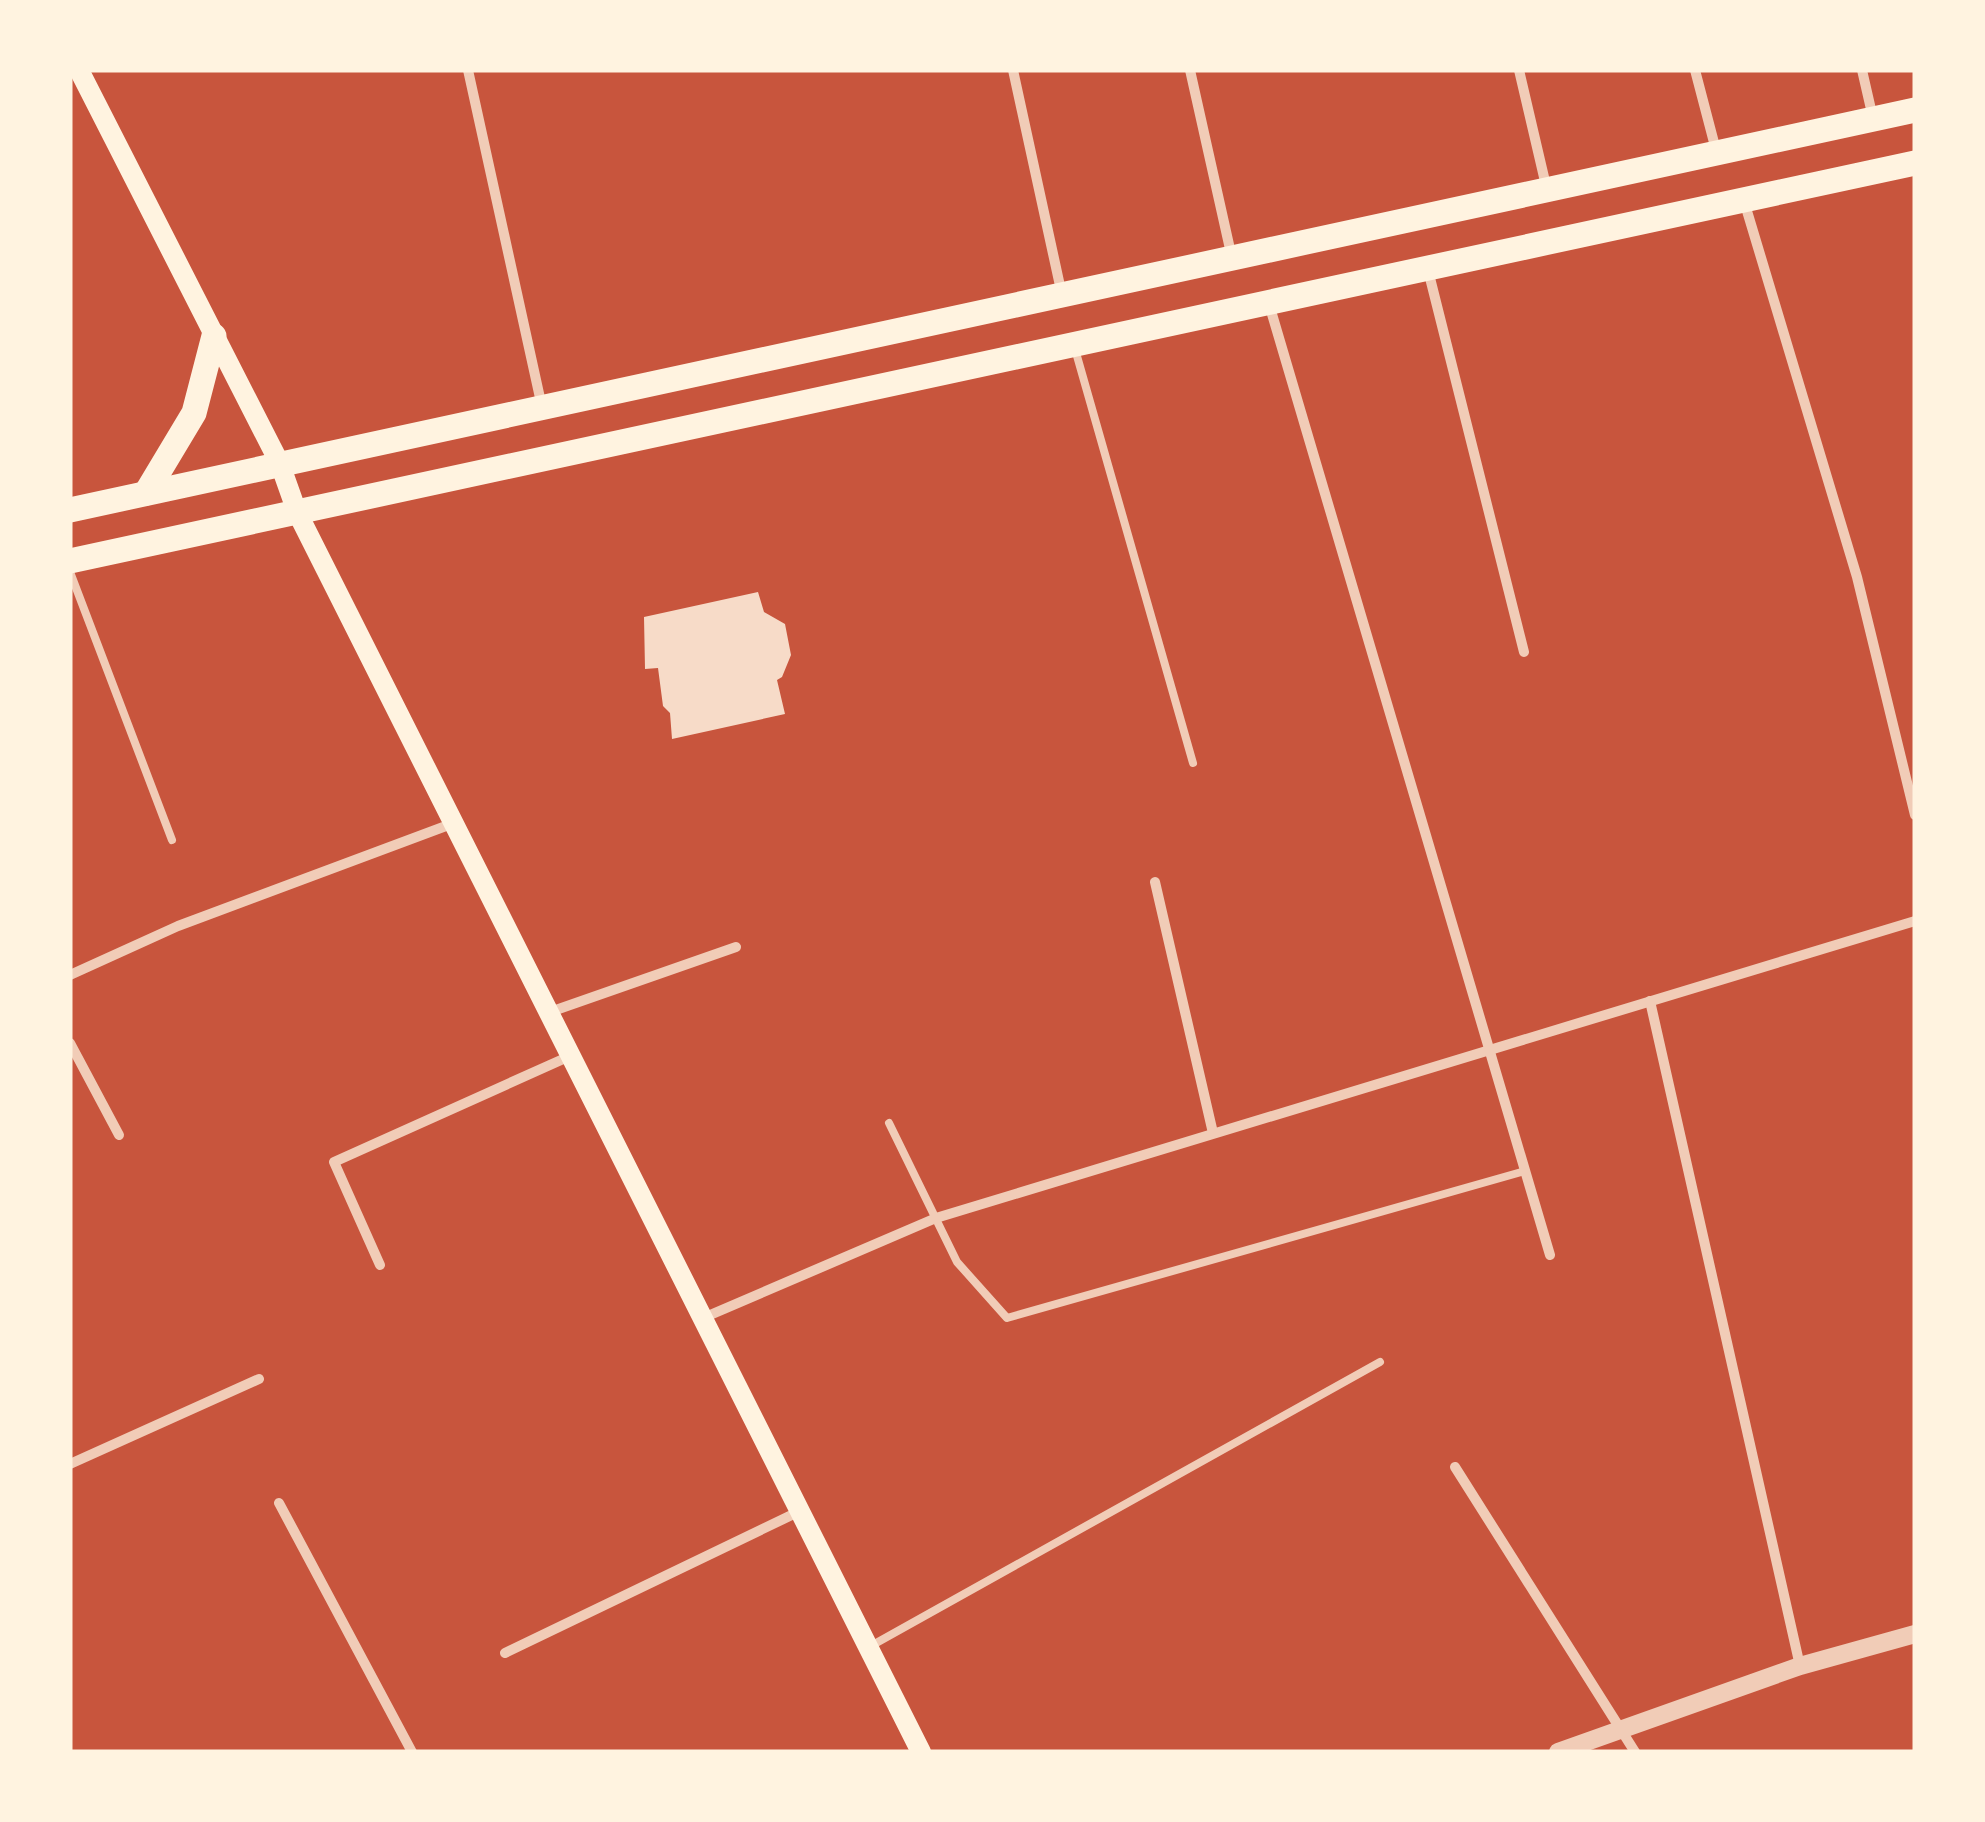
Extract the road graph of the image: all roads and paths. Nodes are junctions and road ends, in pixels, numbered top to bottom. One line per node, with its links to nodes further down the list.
1 (79, 70): 18 (main road)
2 (468, 70): 20 (street)
3 (1012, 70): 16 (street)
4 (1190, 70): 14 (street)
5 (1519, 70): 12 (street)
6 (1696, 70): 10 (street)
7 (1862, 70): 9 (street)
8 (1915, 110): 9 (main road)
9 (1874, 119): 10 (main road)
10 (1717, 155): 12 (main road)
11 (1915, 163): 13 (main road)
12 (1547, 191): 14 (main road)
13 (1743, 200): 15 (main road); 29 (street)
14 (1232, 259): 16 (main road)
15 (1427, 268): 17 (main road); 27 (street)
16 (1062, 296): 20 (main road)
17 (1268, 303): 19 (main road); 39 (street)
18 (214, 336): 21 (main road); 22 (main road)
19 (1074, 345): 24 (main road); 28 (lane)
20 (542, 408): 21 (main road)
21 (280, 464): 22 (main road); 24 (main road)
22 (146, 493): 23 (main road)
23 (70, 510)
24 (297, 512): 25 (main road); 30 (main road)
25 (70, 562)
26 (70, 572): 31 (lane)
27 (1524, 652)
28 (1193, 763)
29 (1915, 815)
30 (454, 823): 35 (street); 37 (main road)
31 (172, 840)
32 (1155, 882): 42 (street)
33 (1915, 921): 36 (street)
34 (736, 947): 37 (street)
35 (70, 974)
36 (1650, 1001): 39 (street); 58 (street)
37 (550, 1012): 40 (main road)
38 (70, 1044): 43 (street)
39 (1489, 1050): 42 (street); 44 (street)
40 (571, 1055): 47 (street); 48 (main road)
41 (889, 1123): 45 (lane)
42 (1213, 1134): 45 (street)
43 (119, 1136)
44 (1525, 1171): 45 (lane); 46 (street)
45 (936, 1218): 48 (street)
46 (1550, 1255)
47 (380, 1265)
48 (703, 1318): 54 (main road)
49 (1380, 1362): 56 (lane)
50 (259, 1379): 51 (street)
51 (70, 1464)
52 (1455, 1467): 59 (street)
53 (280, 1503): 60 (street)
54 (800, 1511): 56 (main road); 57 (street)
55 (1915, 1634): 58 (street)
56 (868, 1647): 61 (main road)
57 (505, 1652)
58 (1800, 1666): 59 (street)
59 (1622, 1728): 62 (street); 63 (street)
60 (412, 1752)
61 (921, 1752)
62 (1558, 1752)
63 (1635, 1752)

